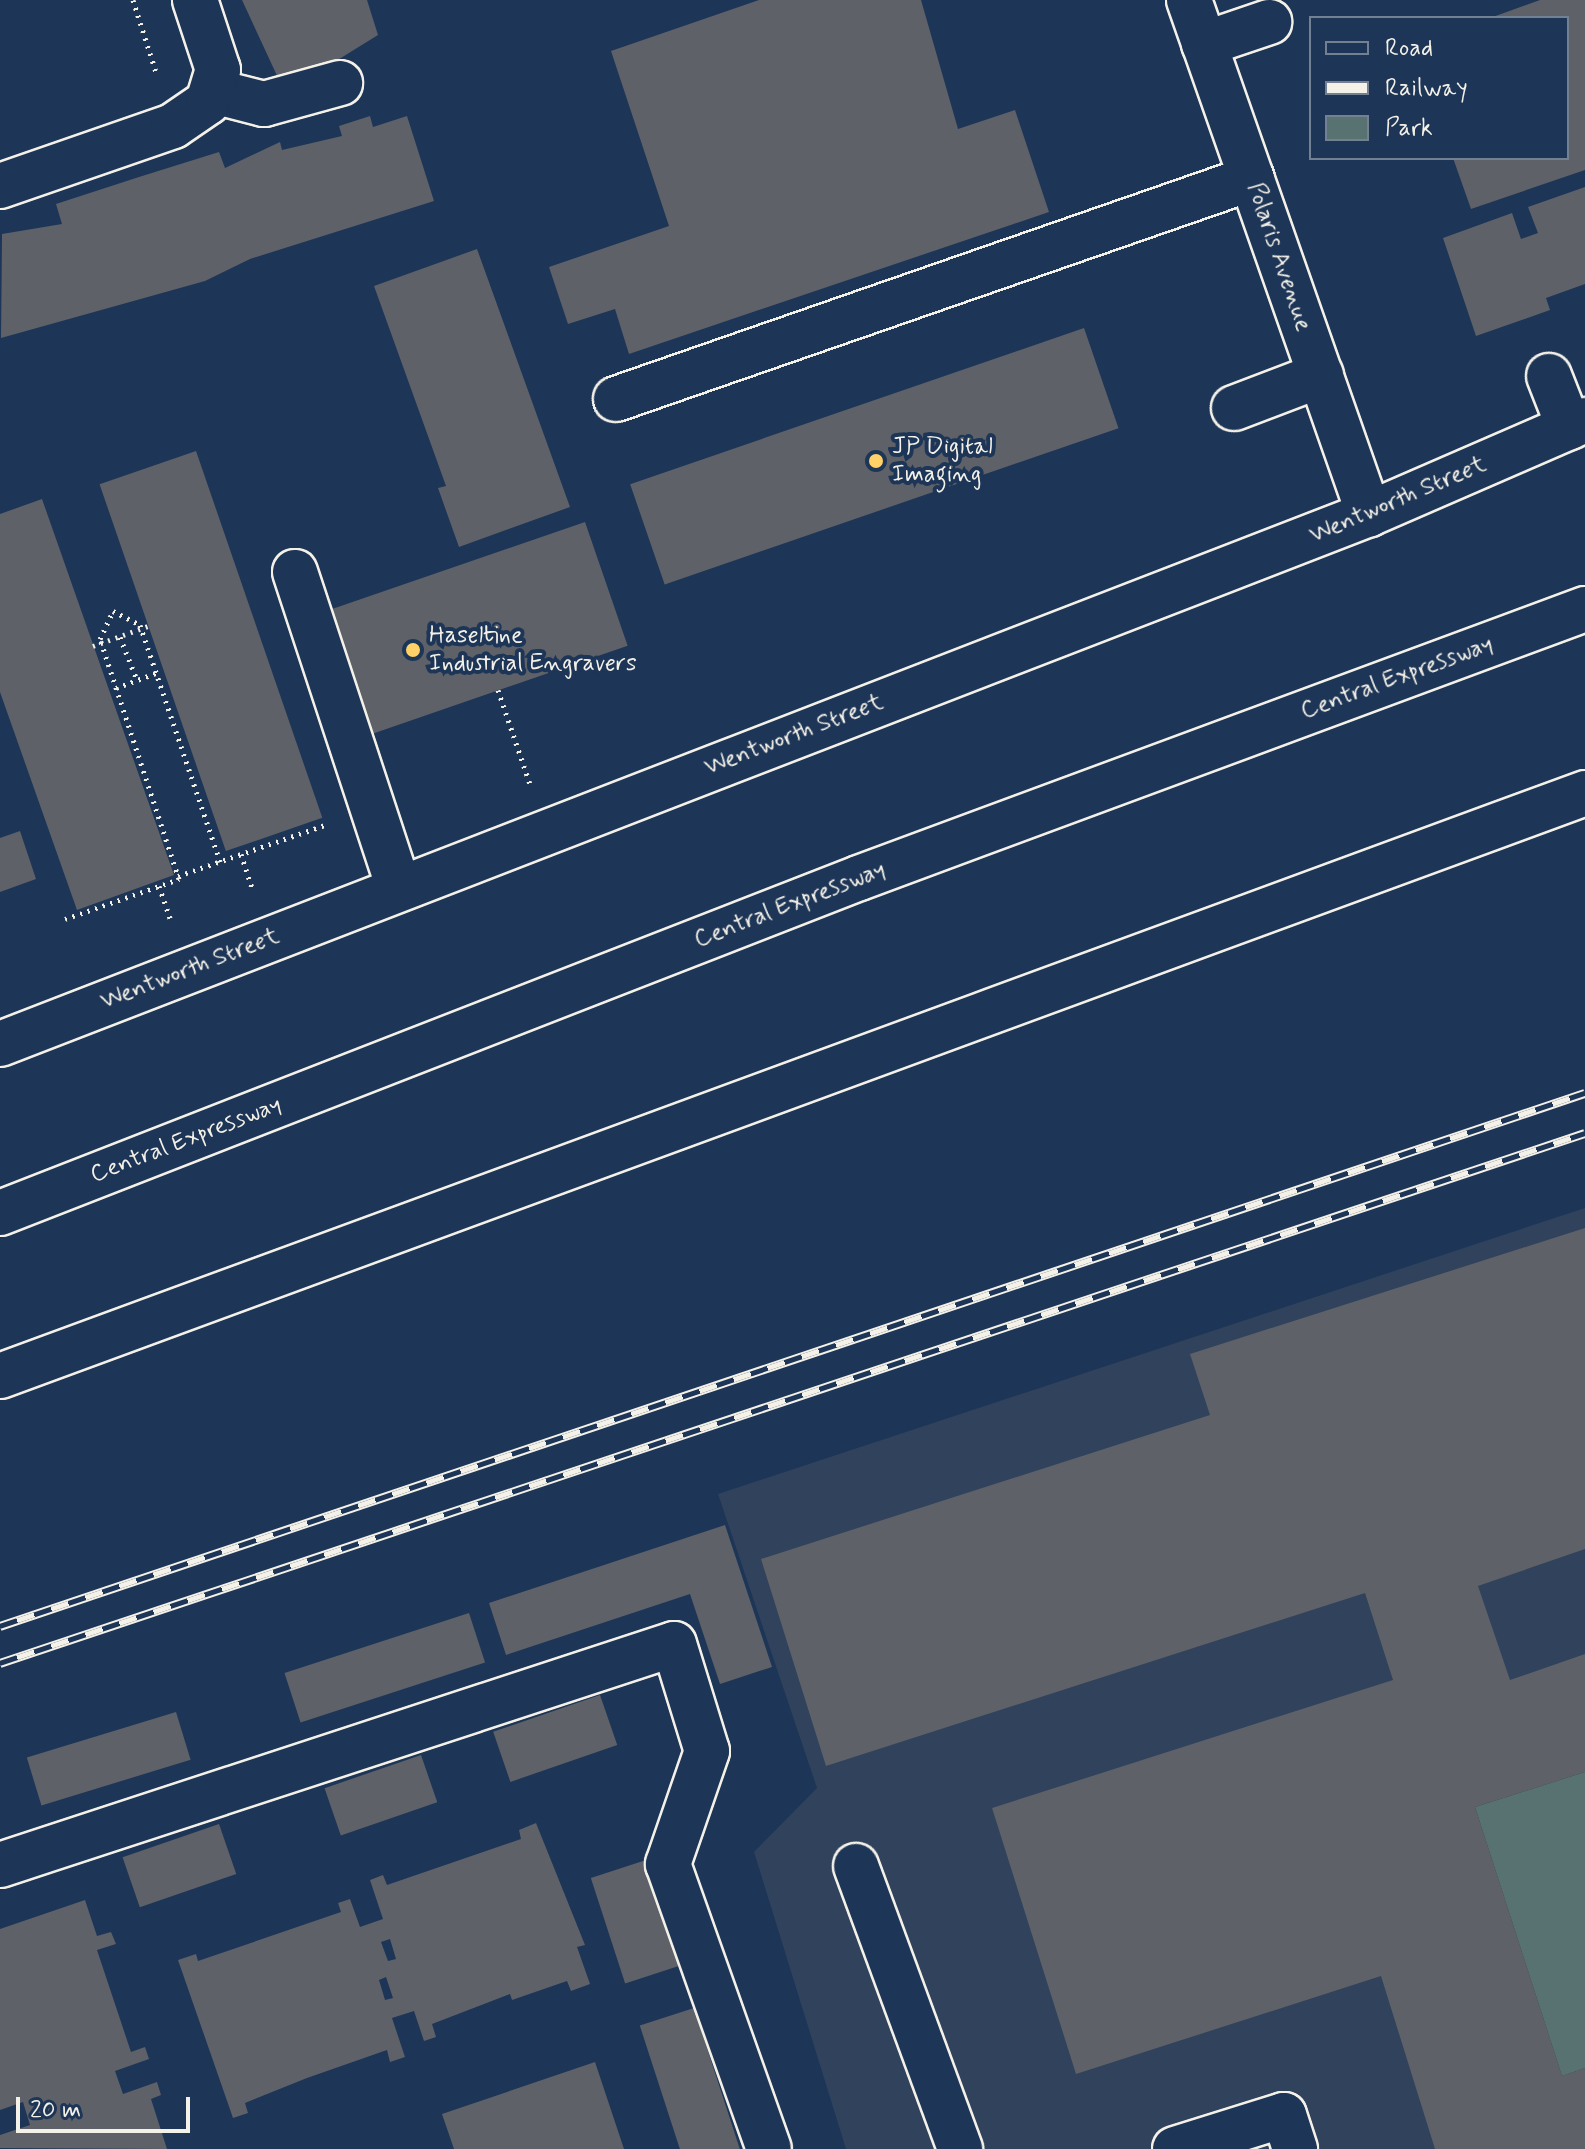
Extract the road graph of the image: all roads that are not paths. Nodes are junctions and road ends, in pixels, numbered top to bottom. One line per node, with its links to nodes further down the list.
1 (195, 0): 6 (main road)
2 (1189, 0): 4 (main road, Polaris Avenue)
3 (1269, 22): 4 (main road)
4 (1204, 44): 7 (main road, Polaris Avenue)
5 (340, 83): 6 (main road)
6 (213, 91): 8 (main road)
7 (1252, 178): 9 (main road, Polaris Avenue); 11 (main road)
8 (0, 186)
9 (1321, 375): 12 (main road); 14 (main road, Polaris Avenue)
10 (1549, 376): 13 (main road)
11 (616, 399)
12 (1234, 408)
13 (1577, 423): 14 (main road, Wentworth Street)
14 (1369, 514): 18 (main road, Wentworth Street)
15 (295, 572): 18 (main road)
16 (1585, 609): 20 (main road, Central Expressway)
17 (1585, 793): 21 (main road)
18 (399, 888): 19 (main road, Wentworth Street)
19 (0, 1044)
20 (0, 1213)
21 (0, 1376)
22 (0, 1865): 25 (main road)
23 (856, 1866): 24 (main road)
24 (957, 2148)
25 (769, 2149)
26 (1175, 2149): 27 (main road)
27 (1295, 2149)

